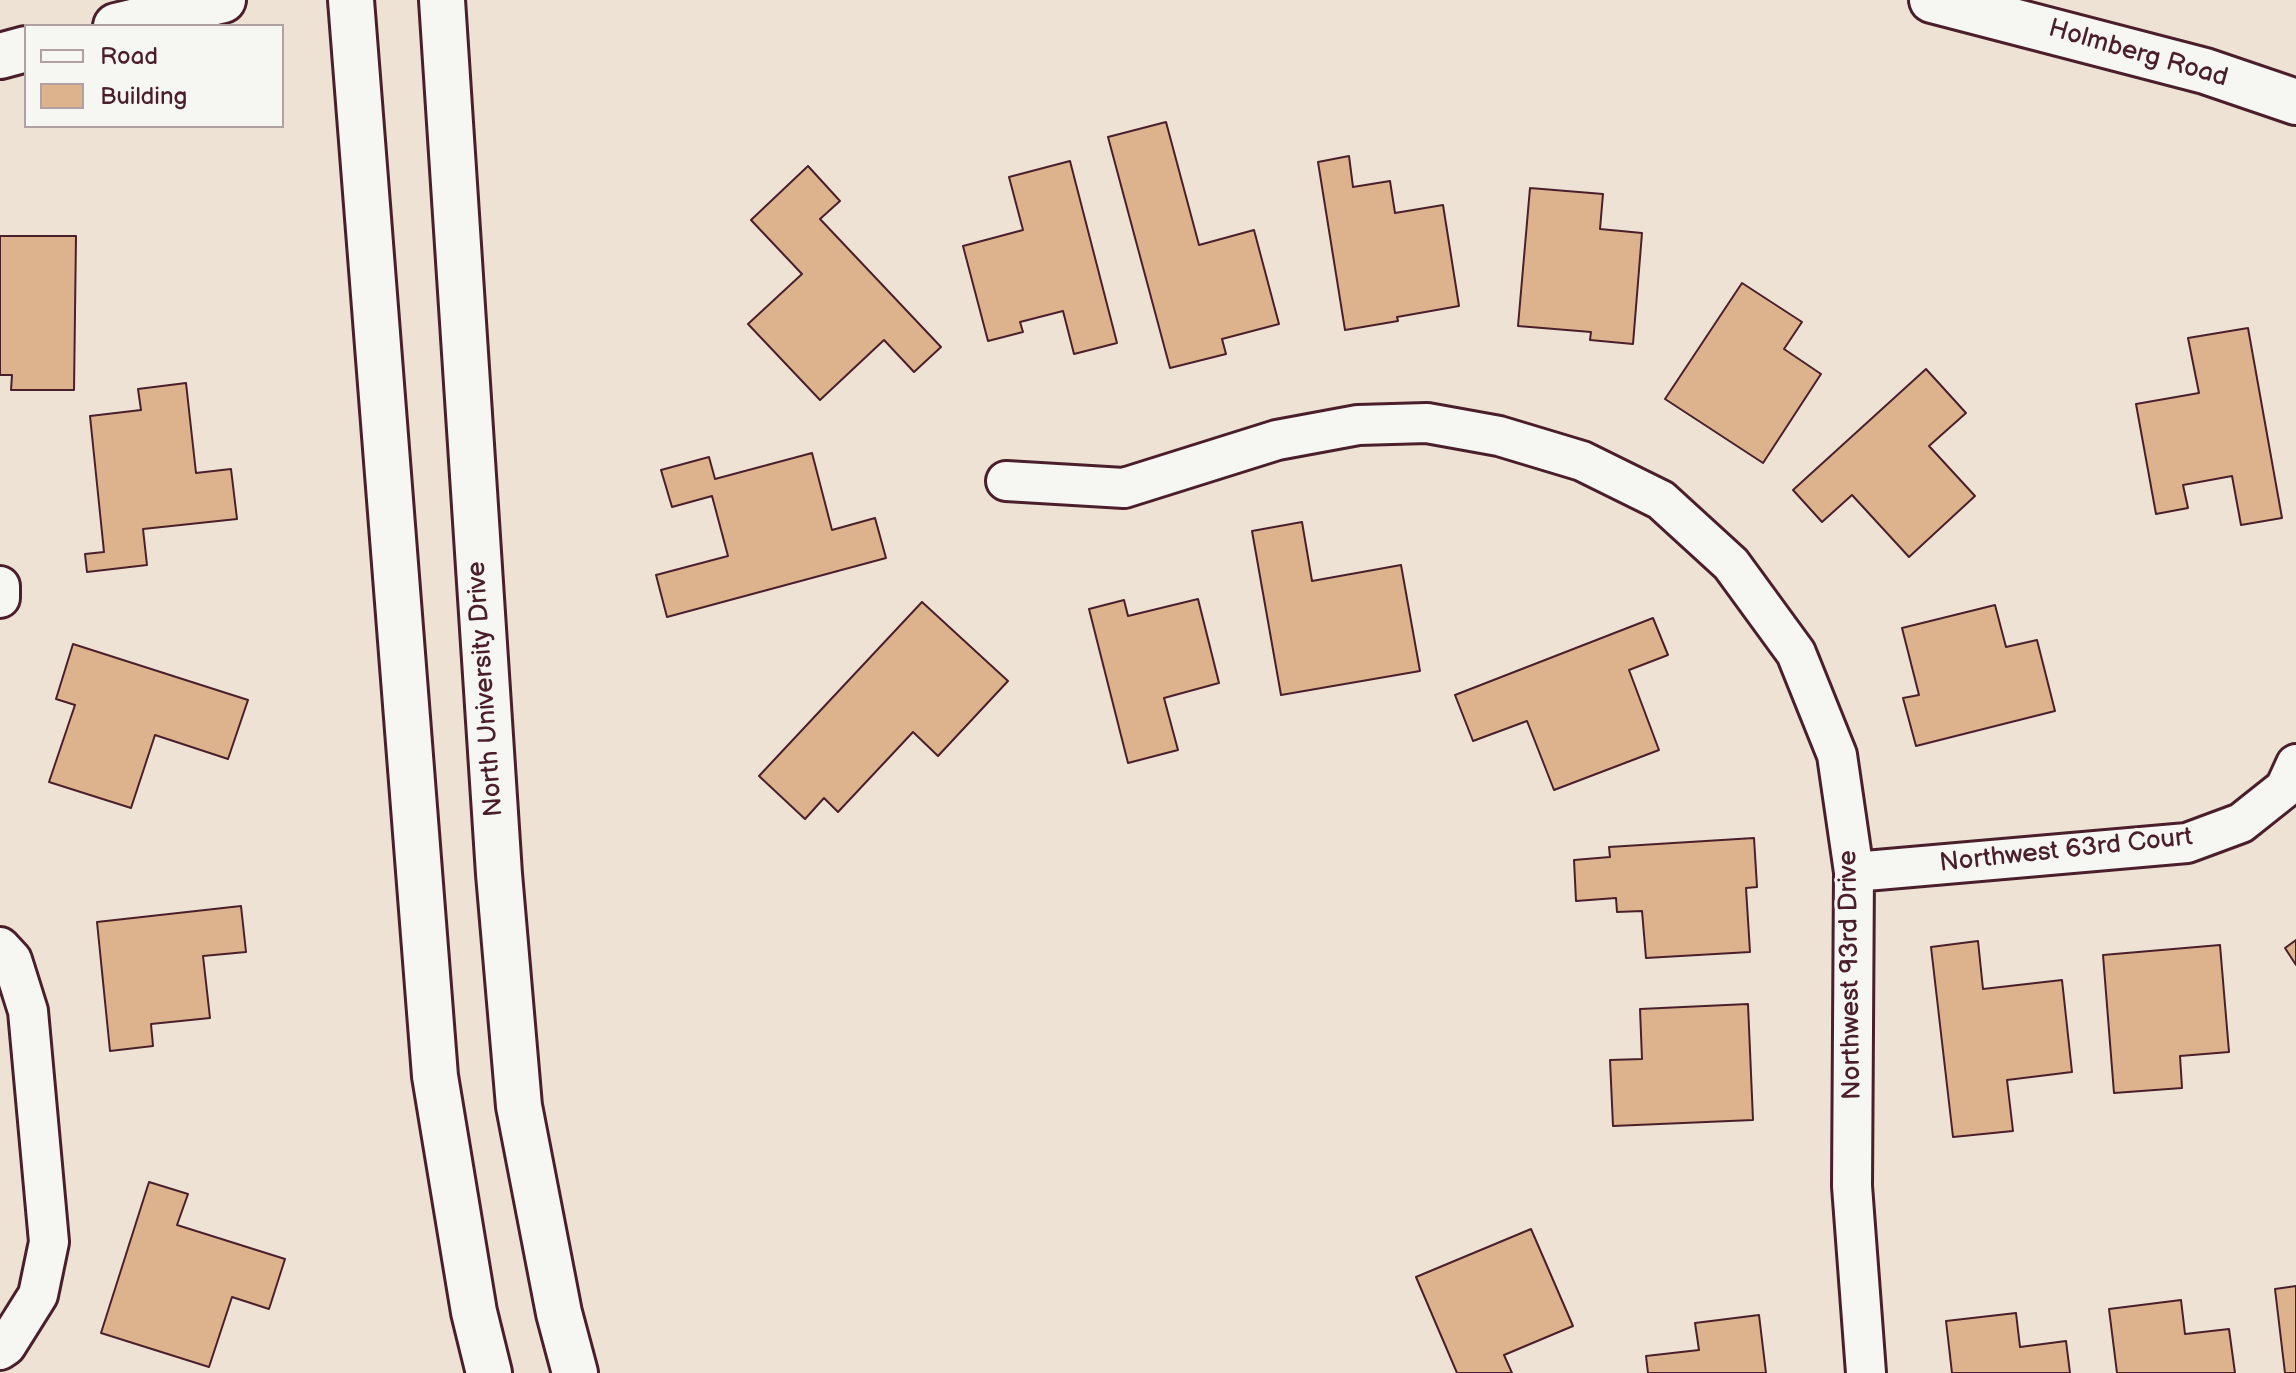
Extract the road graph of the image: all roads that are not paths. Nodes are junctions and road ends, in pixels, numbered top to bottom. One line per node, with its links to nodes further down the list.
1 (223, 0): 5 (main road)
2 (351, 0): 16 (main road)
3 (442, 0): 17 (main road, North University Drive)
4 (1932, 0): 8 (main road, Holmberg Road)
5 (124, 24)
6 (24, 50): 7 (main road)
7 (0, 56)
8 (2296, 102)
9 (1006, 481): 13 (street, Northwest 93rd Drive)
10 (0, 586): 11 (street)
11 (0, 598)
12 (2296, 764): 13 (street, Northwest 63rd Court)
13 (1854, 872): 18 (street, Northwest 93rd Drive)
14 (0, 947): 15 (street)
15 (0, 1350)
16 (489, 1373)
17 (575, 1373)
18 (1866, 1373)

